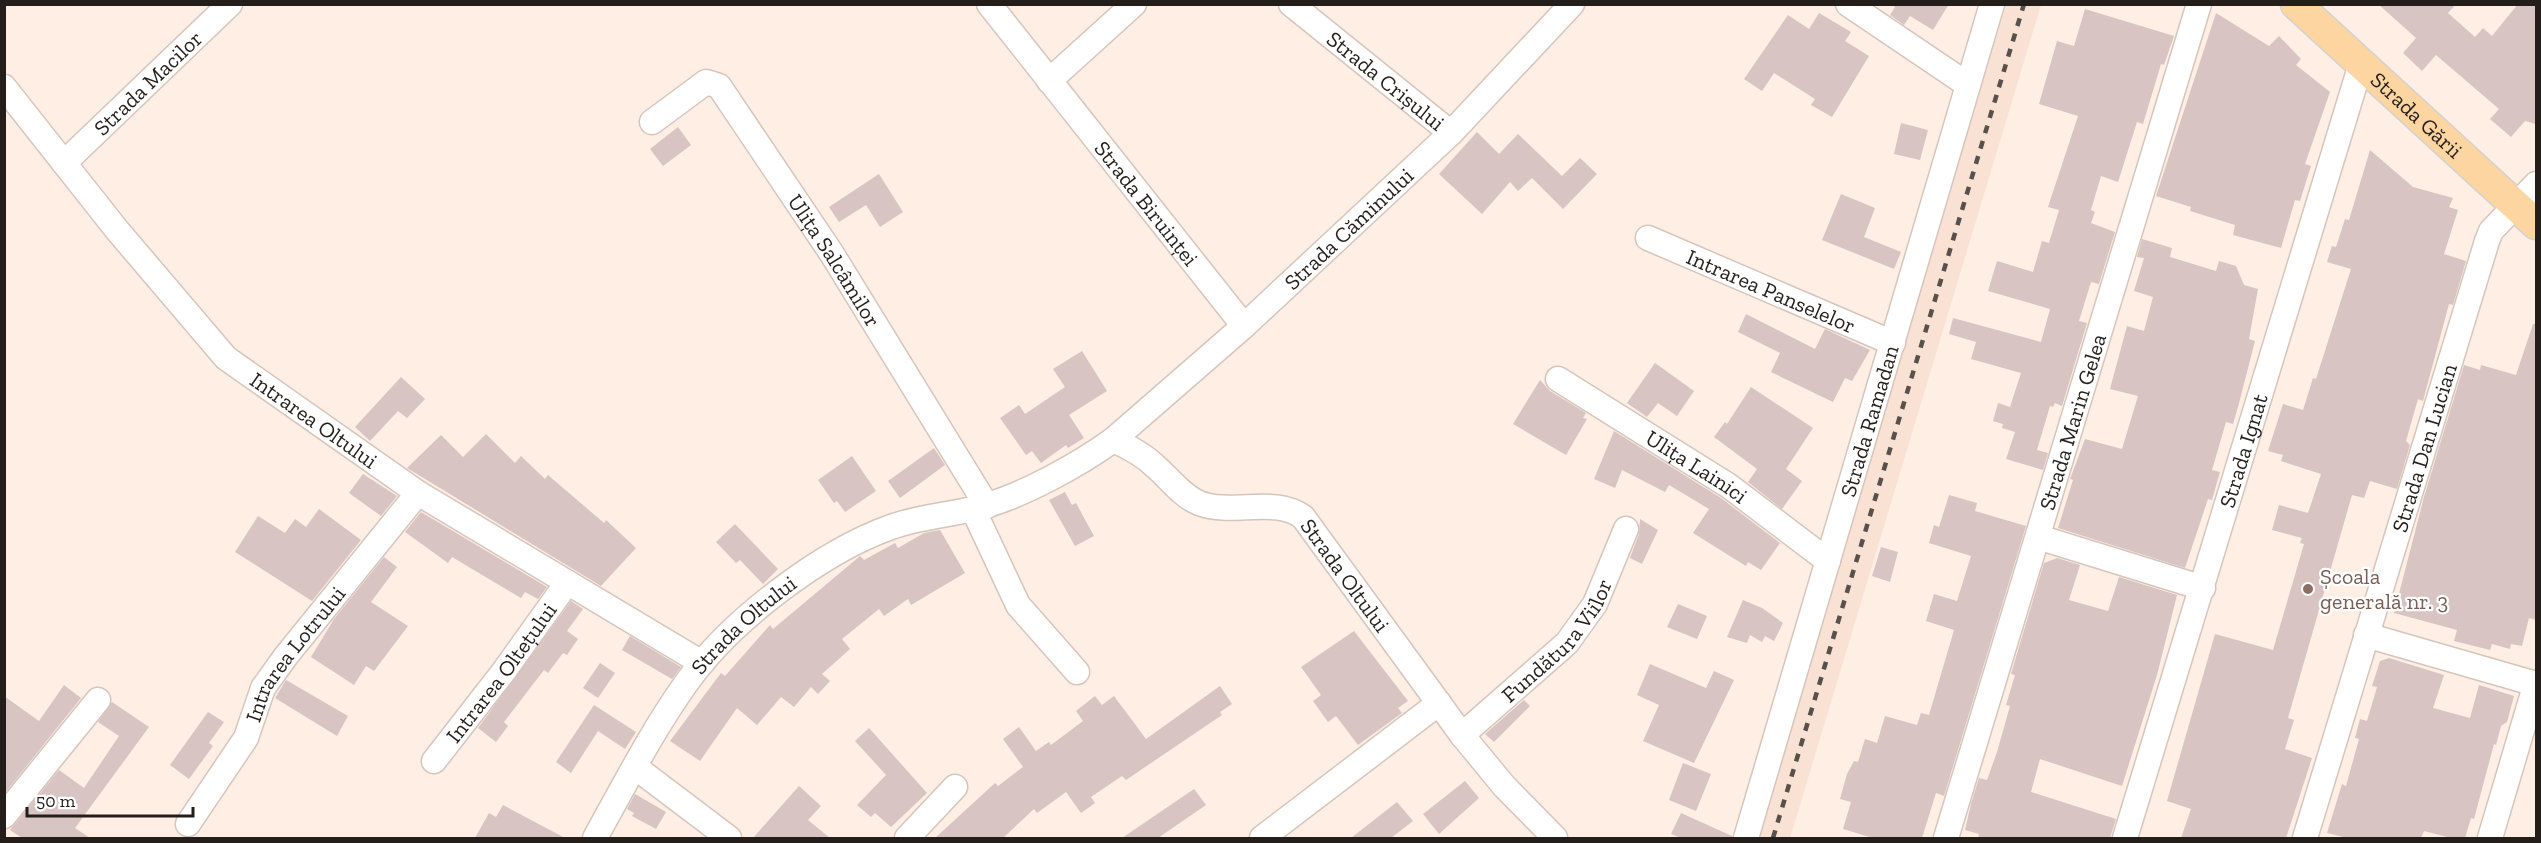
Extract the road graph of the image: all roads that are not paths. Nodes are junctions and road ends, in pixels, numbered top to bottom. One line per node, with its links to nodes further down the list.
1 (230, 4): 16 (street, Strada Macilor)
2 (989, 4): 11 (street, Strada Biruinței)
3 (1134, 4): 11 (street)
4 (1291, 4): 15 (street, Strada Crișului)
5 (1572, 4): 15 (street, Strada Căminului)
6 (1848, 4): 12 (street)
7 (1992, 4): 12 (street, Strada Ramadan)
8 (2199, 4): 26 (street, Strada Marin Gelea)
9 (2296, 4): 10 (main road, Strada Gării)
10 (2361, 64): 17 (main road, Strada Gării); 29 (street, Strada Ignat)
11 (1049, 81): 19 (street, Strada Biruinței)
12 (1968, 85): 20 (street, Strada Ramadan)
13 (4, 87): 16 (street, Intrarea Oltului)
14 (652, 122): 24 (street, Ulița Salcâmilor)
15 (1451, 134): 19 (street, Strada Căminului)
16 (64, 163): 23 (street, Intrarea Oltului)
17 (2530, 205): 30 (street, Strada Dan Lucian)
18 (1648, 238): 20 (street, Intrarea Panselelor)
19 (1244, 326): 22 (street, Strada Căminului)
20 (1893, 343): 27 (street, Strada Ramadan)
21 (1558, 379): 27 (street, Ulița Lainici)
22 (1113, 440): 24 (street, Strada Oltului); 35 (street, Strada Oltului)
23 (418, 493): 28 (street, Intrarea Oltului); 41 (street, Intrarea Lotrului)
24 (980, 508): 31 (street, Strada Oltului); 32 (street)
25 (1626, 529): 36 (street, Fundătura Viilor)
26 (2038, 537): 29 (street); 48 (street, Strada Marin Gelea)
27 (1828, 561): 47 (street, Strada Ramadan)
28 (567, 583): 31 (street, Intrarea Oltului); 37 (street, Intrarea Oltețului)
29 (2203, 588): 49 (street, Strada Ignat)
30 (2367, 635): 33 (street); 50 (street, Strada Dan Lucian)
31 (702, 663): 38 (street, Strada Oltului)
32 (1077, 672)
33 (2536, 683): 51 (street)
34 (98, 700): 40 (street)
35 (1439, 703): 36 (street, Strada Oltului); 45 (street)
36 (1462, 735): 46 (street, Strada Oltului)
37 (434, 761)
38 (634, 767): 42 (street, Strada Oltului); 43 (street)
39 (955, 787): 44 (street)
40 (4, 816)
41 (188, 824)
42 (595, 838)
43 (729, 838)
44 (906, 838)
45 (1262, 838)
46 (1555, 838)
47 (1746, 838)
48 (1946, 838)
49 (2125, 838)
50 (2305, 838)
51 (2490, 838)

